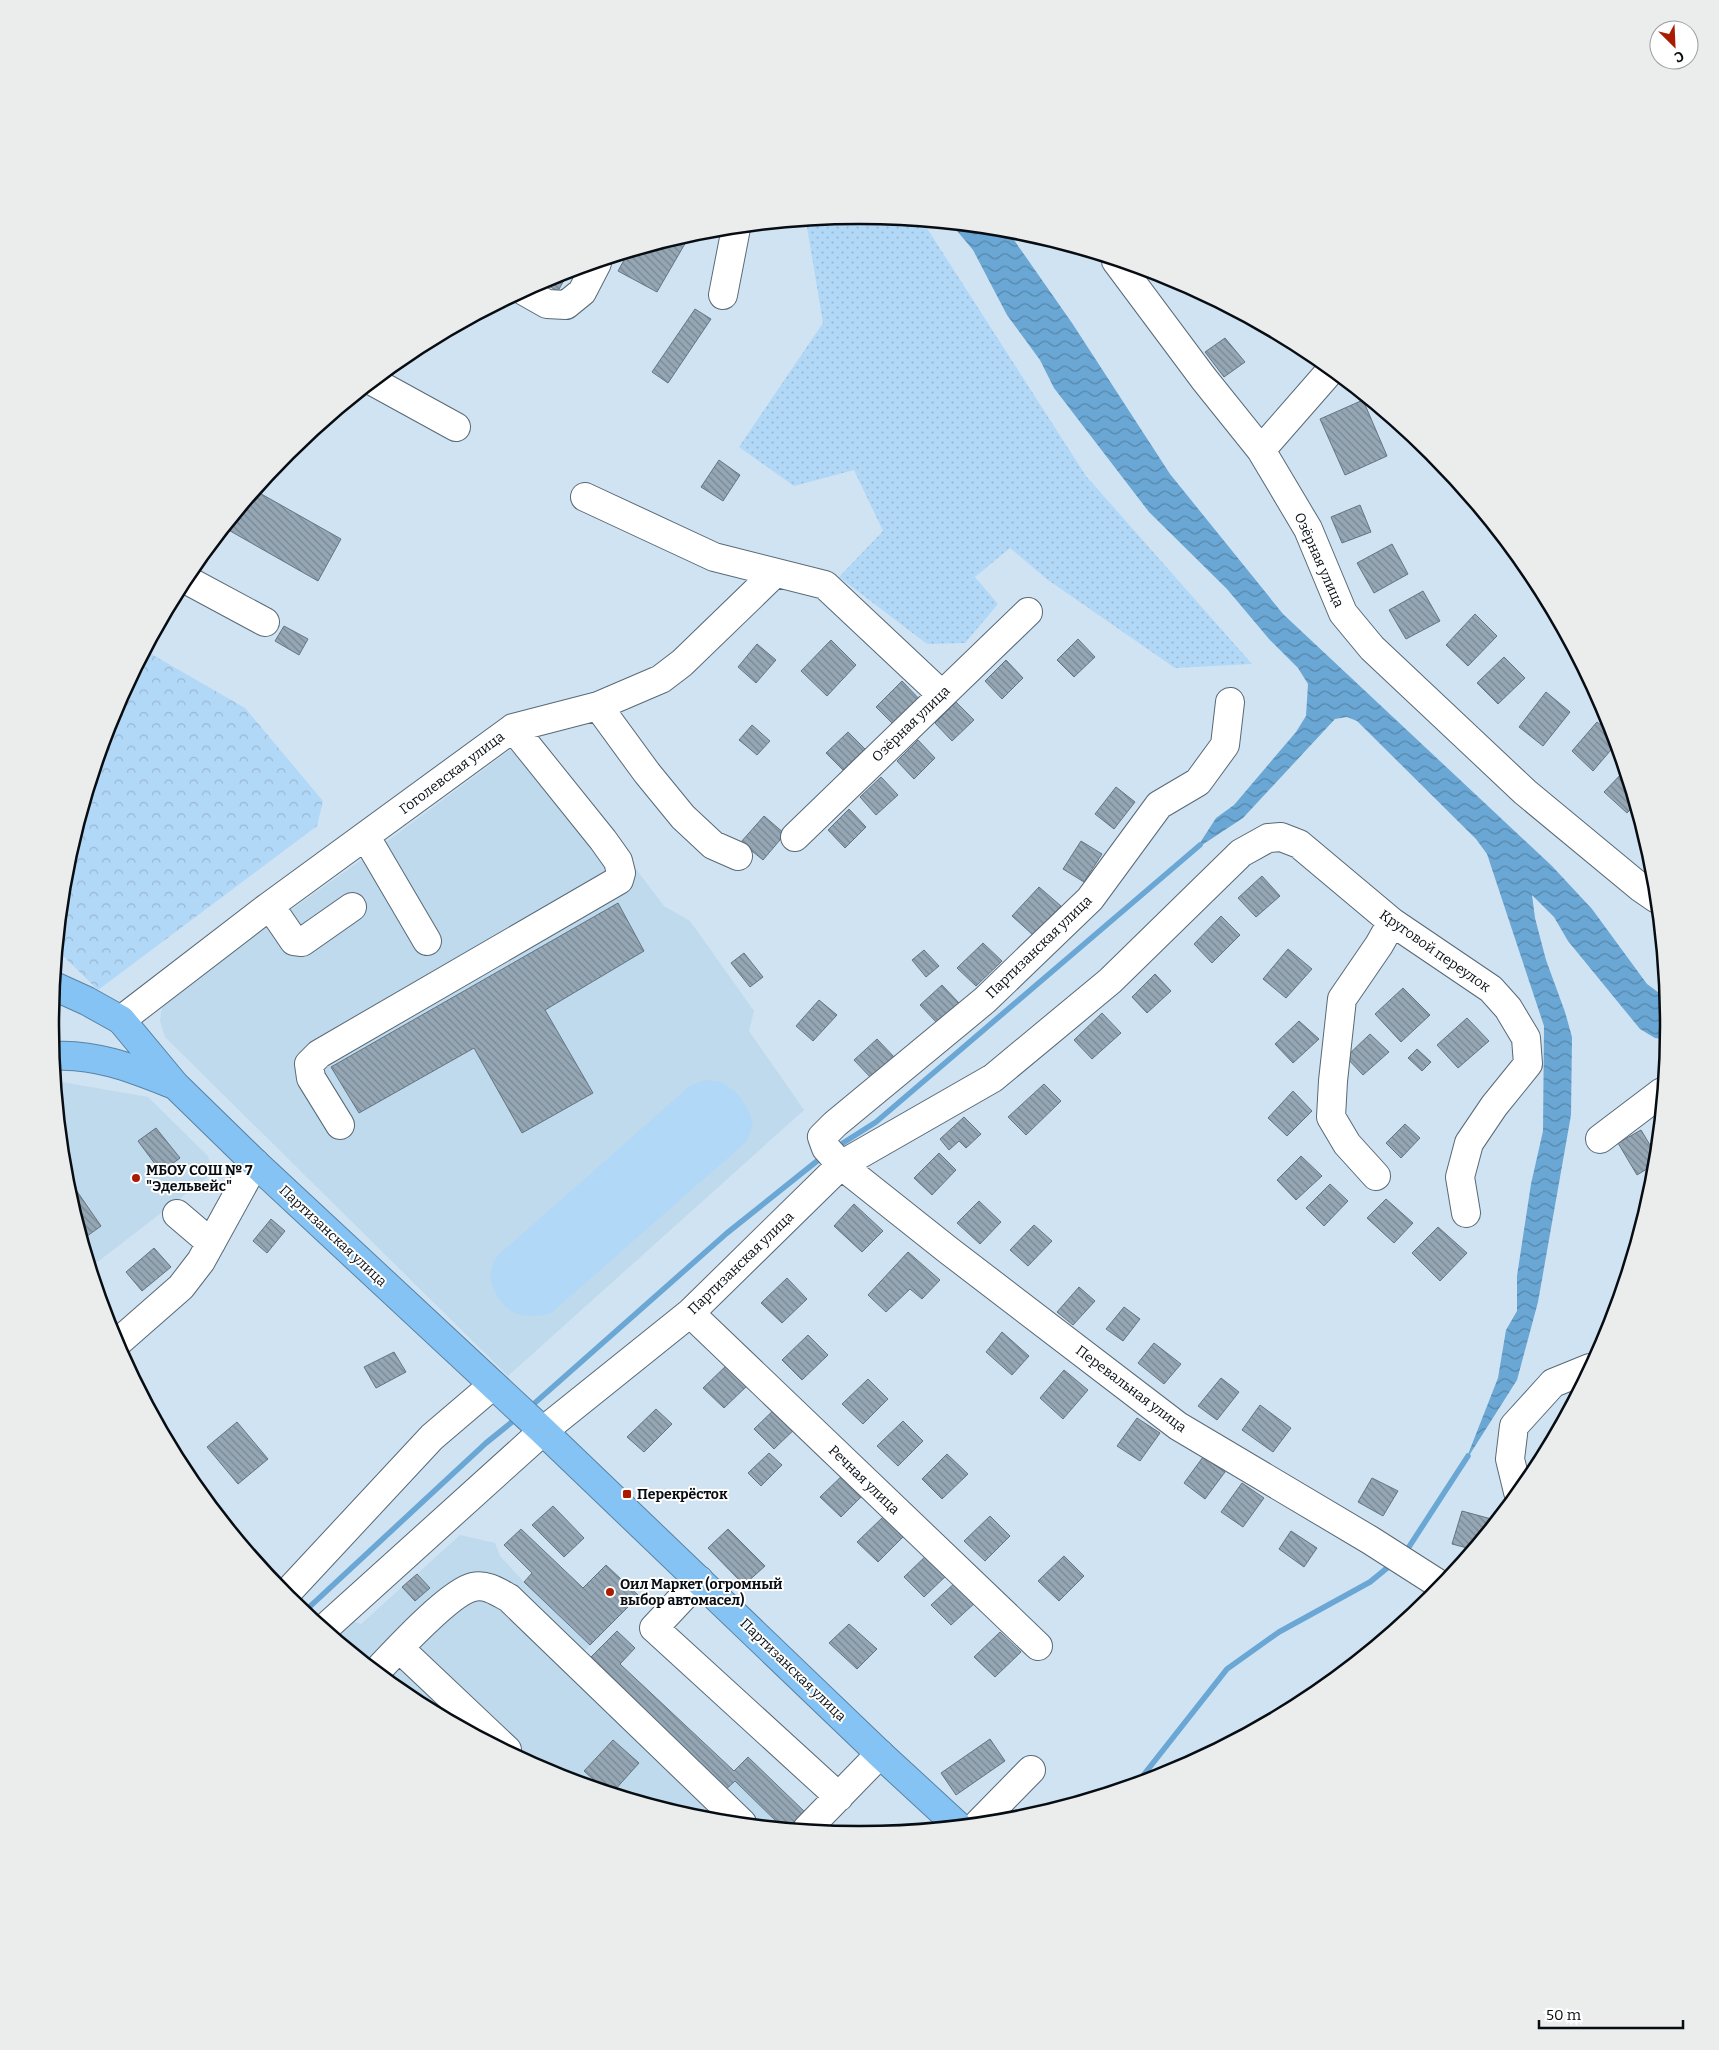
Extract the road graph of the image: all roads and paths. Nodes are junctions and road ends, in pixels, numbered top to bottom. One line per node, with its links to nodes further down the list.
1 (735, 235): 5 (street)
2 (1122, 269): 9 (street, Озёрная улица)
3 (593, 270): 4 (street)
4 (531, 295)
5 (722, 295)
6 (1326, 375): 9 (street)
7 (379, 385): 8 (street)
8 (456, 427)
9 (1261, 450): 23 (street, Озёрная улица)
10 (585, 497): 11 (street)
11 (775, 574): 15 (street); 17 (street, Гоголевская улица)
12 (192, 583): 14 (street)
13 (1028, 612): 15 (street, Озёрная улица)
14 (265, 622)
15 (940, 694): 20 (street, Озёрная улица)
16 (1230, 702): 36 (street, Партизанская улица)
17 (598, 706): 18 (street, Гоголевская улица); 22 (street)
18 (513, 728): 19 (street, Гоголевская улица); 33 (street)
19 (366, 837): 24 (street, Гоголевская улица); 27 (street)
20 (795, 837)
21 (1268, 838): 26 (street, Круговой переулок); 36 (street, Партизанская улица)
22 (738, 856)
23 (1649, 893)
24 (268, 907): 25 (street); 29 (street, Гоголевская улица)
25 (352, 907)
26 (1392, 922): 37 (street); 38 (street, Круговой переулок)
27 (427, 940)
28 (60, 989): 29 (highway, Партизанская улица)
29 (121, 1020): 31 (highway, Партизанская улица)
30 (60, 1056): 31 (highway, Партизанская улица)
31 (176, 1085): 35 (highway, Партизанская улица)
32 (1657, 1096): 34 (street)
33 (340, 1126)
34 (1600, 1139)
35 (255, 1163): 40 (street); 44 (highway, Партизанская улица)
36 (840, 1165): 41 (street, Партизанская улица); 48 (street, Перевальная улица)
37 (1376, 1176)
38 (1466, 1213)
39 (177, 1214): 40 (street)
40 (211, 1243): 42 (street)
41 (690, 1313): 45 (street, Партизанская улица); 51 (street, Речная улица)
42 (123, 1338)
43 (1581, 1372): 46 (street)
44 (497, 1390): 45 (highway, Партизанская улица); 49 (street)
45 (538, 1427): 47 (highway, Партизанская улица); 50 (street, Партизанская улица)
46 (1516, 1483)
47 (699, 1580): 55 (highway, Партизанская улица); 57 (street)
48 (1435, 1582)
49 (292, 1590)
50 (329, 1624)
51 (1038, 1646)
52 (399, 1648): 53 (street); 54 (street); 58 (street)
53 (382, 1667)
54 (492, 1736)
55 (880, 1754): 57 (street); 60 (highway, Партизанская улица)
56 (1031, 1770): 59 (street)
57 (839, 1797): 61 (street)
58 (734, 1815)
59 (987, 1815)
60 (952, 1820)
61 (812, 1824)

